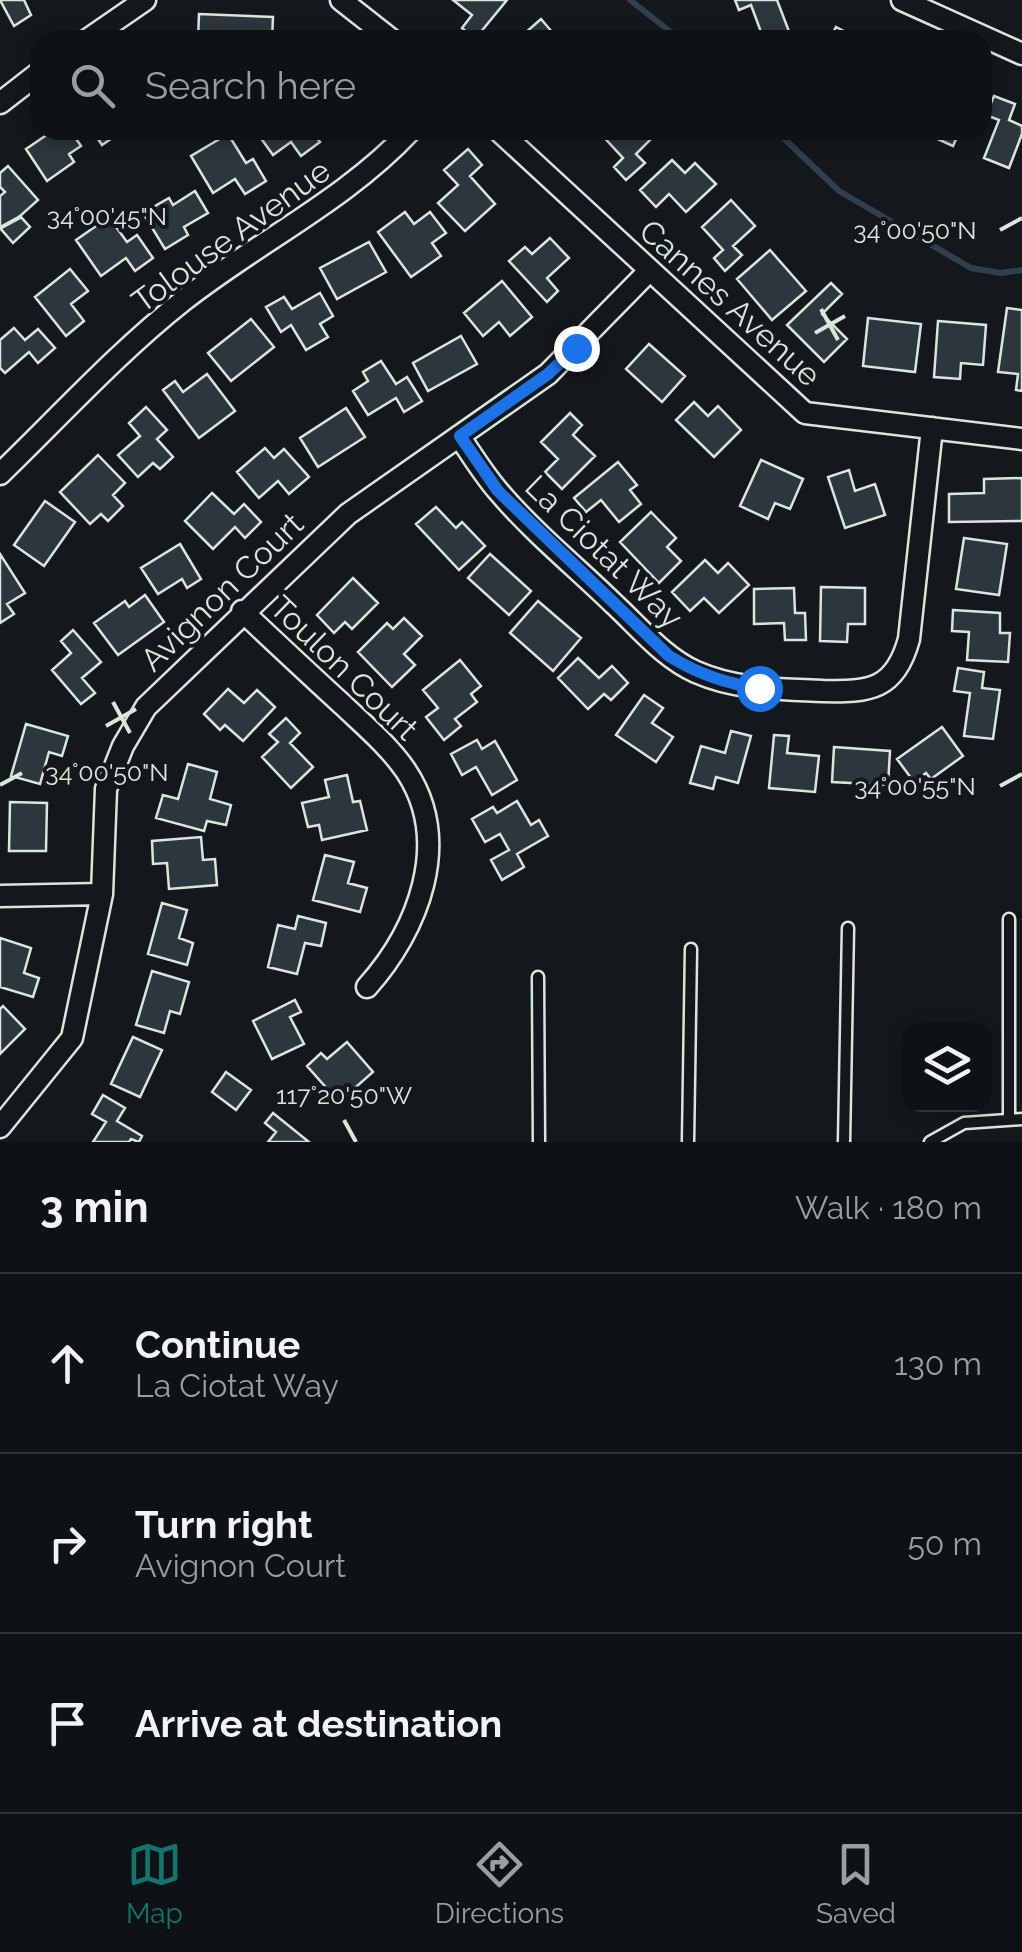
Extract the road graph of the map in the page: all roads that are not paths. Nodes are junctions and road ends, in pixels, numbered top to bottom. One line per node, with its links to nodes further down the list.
1 (146, 0): 4 (street)
2 (341, 0): 5 (street)
3 (902, 0): 6 (street)
4 (102, 30)
5 (379, 30)
6 (969, 30)
7 (992, 40): 8 (street)
8 (1022, 54)
9 (30, 80): 10 (street)
10 (0, 103)
11 (402, 140): 17 (street, Tolouse Avenue)
12 (509, 140): 13 (street, Cannes Avenue)
13 (649, 271): 14 (street, Cannes Avenue); 15 (street, Avignon Court)
14 (932, 428): 15 (street, La Ciotat Way); 16 (street, Cannes Avenue)
15 (460, 436): 18 (street, Avignon Court)
16 (1022, 440)
17 (0, 474)
18 (242, 612): 19 (street, Avignon Court); 25 (street, Toulon Court)
19 (102, 894): 20 (street); 28 (street, Avignon Court)
20 (0, 896)
21 (1009, 919): 27 (lane)
22 (848, 928): 31 (lane)
23 (691, 949): 30 (lane)
24 (538, 977): 29 (lane)
25 (367, 987)
26 (1022, 1119): 27 (lane)
27 (1009, 1120): 32 (lane)
28 (0, 1127)
29 (539, 1142)
30 (688, 1142)
31 (844, 1142)
32 (930, 1142)

